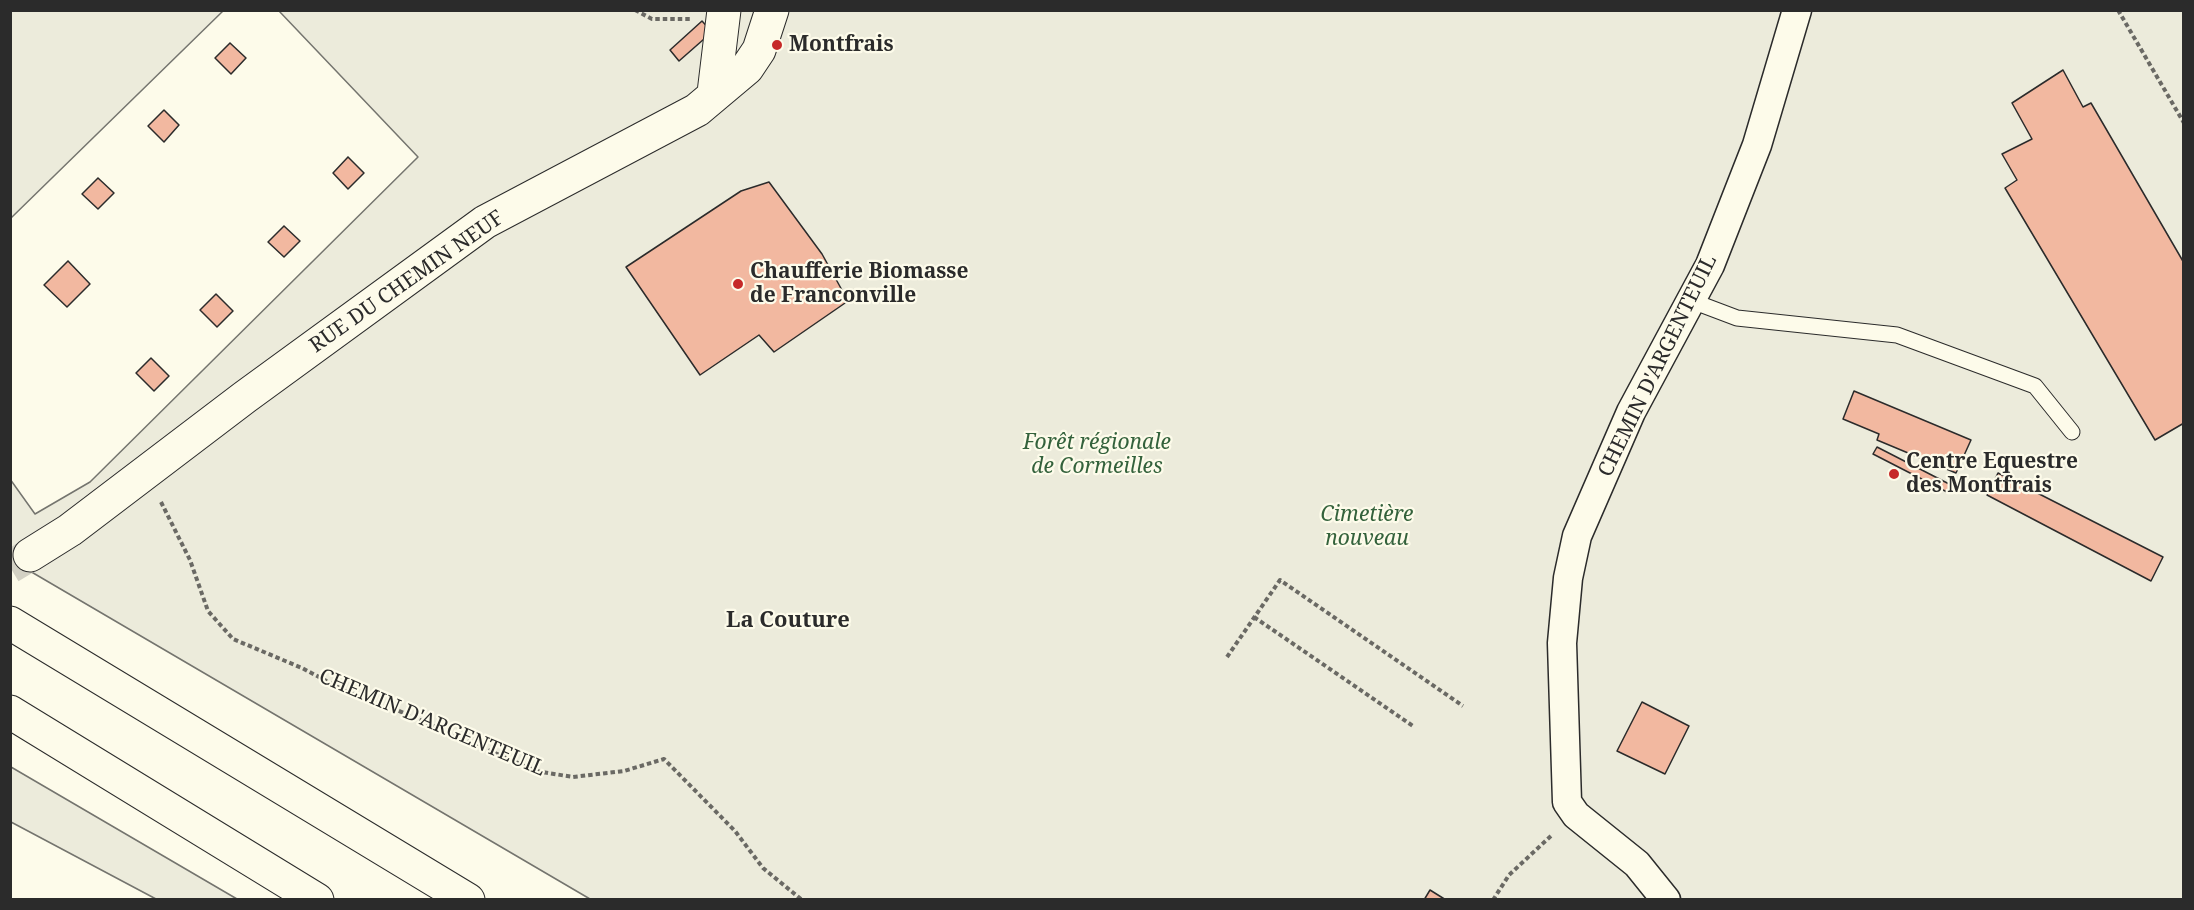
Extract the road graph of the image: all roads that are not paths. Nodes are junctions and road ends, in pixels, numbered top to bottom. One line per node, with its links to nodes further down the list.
1 (724, 10): 4 (main road)
2 (772, 10): 4 (main road, RUE DU CHEMIN NEUF)
3 (1797, 10): 5 (street, CHEMIN D'ARGENTEUIL)
4 (714, 93): 7 (main road, RUE DU CHEMIN NEUF)
5 (1692, 301): 6 (lane); 12 (street, CHEMIN D'ARGENTEUIL)
6 (2073, 432)
7 (30, 555)
8 (10, 623): 11 (main road)
9 (10, 712): 10 (main road)
10 (317, 900)
11 (468, 900)
12 (1666, 900)

